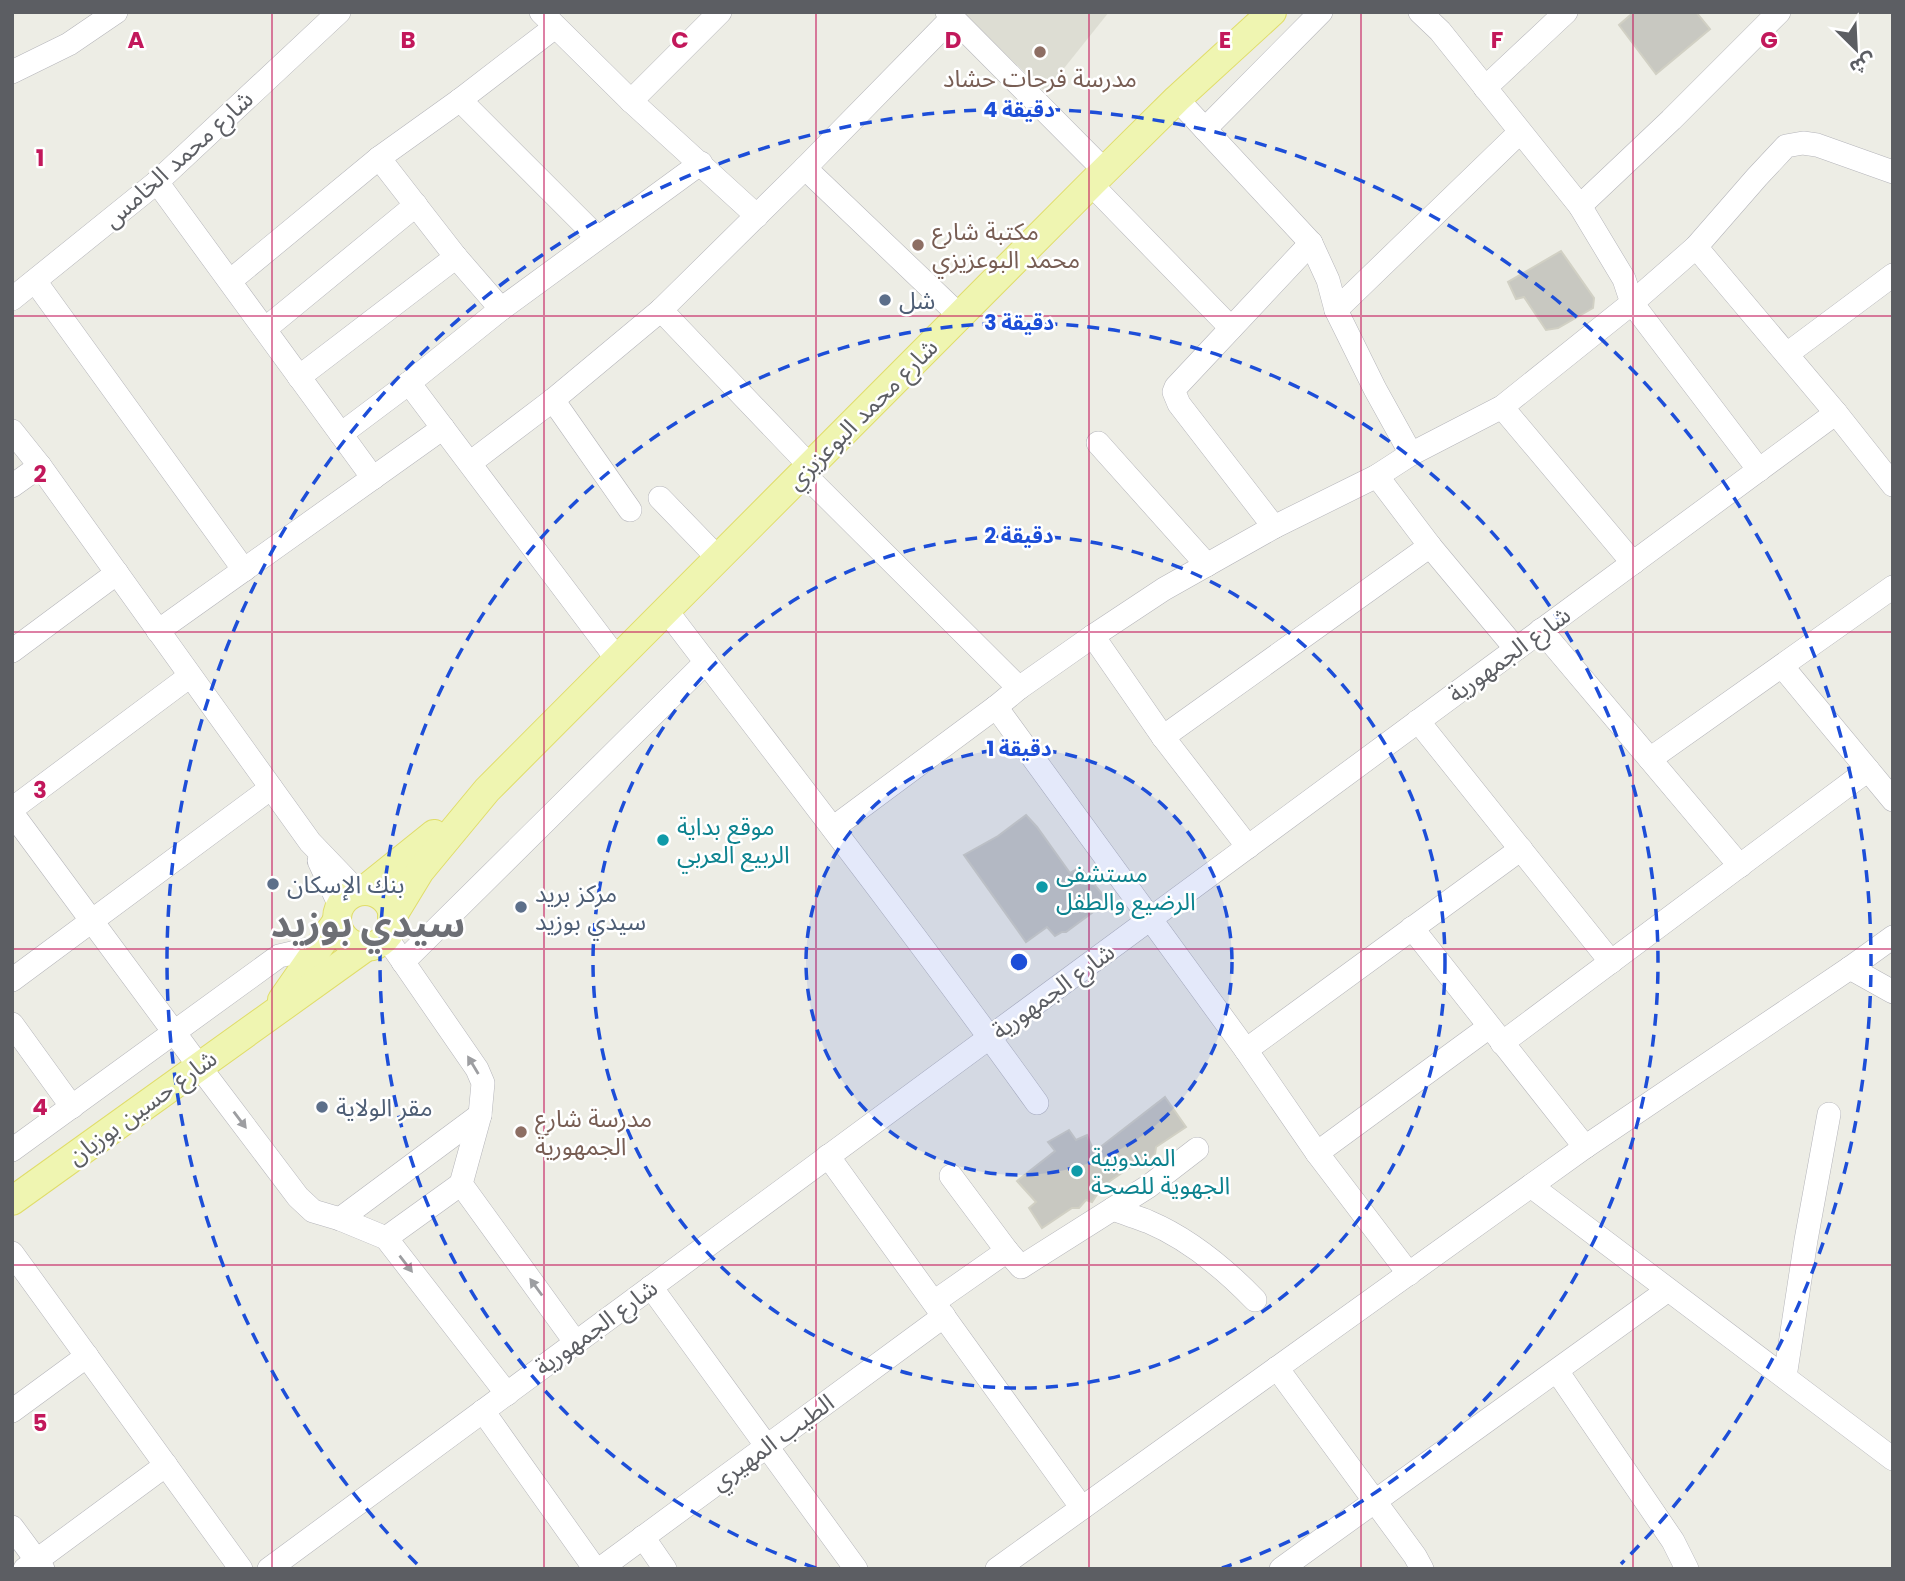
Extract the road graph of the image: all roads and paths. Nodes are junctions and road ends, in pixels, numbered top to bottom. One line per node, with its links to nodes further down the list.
1 (116, 12): 11 (street)
2 (339, 12): 23 (street, شارع محمد الخامس)
3 (720, 12): 15 (street)
4 (1272, 12): 13 (main road, شارع محمد البوعزيزي)
5 (1321, 12): 16 (street)
6 (1420, 12): 12 (street)
7 (1566, 12): 12 (street)
8 (1779, 12): 25 (street)
9 (950, 15): 20 (street); 22 (street)
10 (548, 20): 14 (street); 15 (street)
11 (12, 72)
12 (1486, 88): 17 (street)
13 (1177, 99): 16 (street); 22 (main road, شارع محمد البوعزيزي)
14 (460, 100): 18 (street); 27 (street)
15 (631, 101): 19 (street)
16 (1205, 129): 28 (street)
17 (1520, 132): 25 (street); 38 (street)
18 (379, 158): 24 (street); 33 (street)
19 (701, 163): 26 (street); 27 (street)
20 (805, 168): 26 (street); 39 (street)
21 (1893, 172): 29 (street)
22 (1098, 177): 39 (main road, شارع محمد البوعزيزي); 40 (street)
23 (157, 182): 32 (street, شارع محمد الخامس); 33 (street)
24 (416, 205): 30 (street); 41 (street)
25 (1580, 206): 35 (street)
26 (757, 216): 37 (street)
27 (597, 237): 36 (street)
28 (1311, 243): 38 (street); 40 (street)
29 (1696, 247): 35 (street); 42 (street)
30 (456, 257): 36 (street); 43 (street)
31 (1893, 275): 42 (street)
32 (35, 281): 34 (street, شارع محمد الخامس); 68 (street)
33 (230, 281): 41 (street)
34 (12, 299)
35 (1632, 303): 46 (street); 56 (street)
36 (501, 309): 44 (street)
37 (661, 310): 45 (street); 55 (street)
38 (1336, 310): 52 (street)
39 (960, 316): 55 (main road, شارع محمد البوعزيزي)
40 (1231, 328): 63 (street)
41 (265, 329): 43 (street)
42 (1787, 354): 47 (street)
43 (299, 377): 50 (street)
44 (410, 383): 48 (street); 50 (street)
45 (553, 400): 53 (street); 62 (street)
46 (1502, 407): 52 (street); 66 (street)
47 (1836, 413): 56 (street, شارع الجمهورية); 58 (street)
48 (443, 428): 53 (street); 59 (street)
49 (12, 431): 54 (street)
50 (341, 434): 59 (street)
51 (1098, 443): 67 (street)
52 (1411, 454): 57 (street)
53 (470, 463): 77 (street)
54 (40, 466): 60 (street); 69 (street)
55 (807, 469): 65 (main road, شارع محمد البوعزيزي); 81 (street)
56 (1759, 470): 66 (street, شارع الجمهورية)
57 (1377, 475): 63 (street); 64 (street)
58 (1890, 475)
59 (373, 478): 68 (street)
60 (12, 486)
61 (660, 499): 65 (street)
62 (630, 510)
63 (1274, 527): 67 (street)
64 (1430, 546): 75 (street); 84 (street)
65 (718, 558): 71 (main road, شارع محمد البوعزيزي)
66 (1633, 563): 72 (street, شارع الجمهورية)
67 (1207, 565): 74 (street)
68 (244, 570): 73 (street)
69 (117, 573): 73 (street); 76 (street)
70 (1893, 587): 79 (street)
71 (666, 610): 77 (main road, شارع محمد البوعزيزي); 78 (street)
72 (1541, 630): 75 (street, شارع الجمهورية); 85 (street)
73 (158, 631): 80 (street)
74 (1093, 636): 81 (street); 84 (street)
75 (1516, 649): 83 (street, شارع الجمهورية)
76 (12, 650)
77 (617, 659): 88 (main road, شارع محمد البوعزيزي)
78 (706, 662): 91 (street); 102 (street)
79 (1782, 666): 85 (street); 86 (street)
80 (190, 676): 87 (street); 90 (street)
81 (1019, 688): 82 (street)
82 (996, 707): 91 (street); 96 (street)
83 (1418, 721): 92 (street, شارع الجمهورية); 93 (street)
84 (1163, 737): 92 (street)
85 (1650, 759): 94 (street)
86 (1868, 771): 89 (street); 94 (street)
87 (271, 788): 95 (street); 97 (street)
88 (487, 790): 95 (main road, شارع محمد البوعزيزي); 99 (main road, شارع محمد البوعزيزي)
89 (1893, 800)
90 (12, 811): 97 (street)
91 (833, 828): 111 (street)
92 (1248, 847): 96 (street, شارع الجمهورية)
93 (1521, 849): 98 (street); 103 (street)
94 (1740, 866): 103 (street)
95 (349, 903): 99 (main road); 99 (main road); 101 (main road, شارع حسين بوزيان)
96 (1150, 919): 111 (street, شارع الجمهورية); 112 (street)
97 (92, 921): 105 (street); 109 (street)
98 (1412, 928): 110 (street); 112 (street)
99 (382, 934): 102 (street); 107 (main road, شارع حسين بوزيان)
100 (1893, 937): 104 (street)
101 (318, 947): 107 (main road, شارع حسين بوزيان); 109 (street)
102 (403, 962): 117 (street, one-way to 102)
103 (1611, 962): 110 (street)
104 (1850, 968): 106 (street); 118 (street)
105 (12, 980)
106 (1893, 992)
107 (273, 1014): 113 (main road, شارع حسين بوزيان)
108 (12, 1024): 115 (street)
109 (174, 1032): 113 (street); 115 (street)
110 (1496, 1035): 118 (street); 121 (street)
111 (989, 1037): 114 (street); 122 (street, شارع الجمهورية)
112 (1246, 1050): 121 (street)
113 (199, 1066): 126 (main road, شارع حسين بوزيان); 128 (street, one-way to 128)
114 (1037, 1103)
115 (72, 1107): 120 (street)
116 (1829, 1114): 141 (street)
117 (480, 1115): 124 (street); 128 (street)
118 (1585, 1147): 125 (street)
119 (1197, 1149): 127 (street)
120 (12, 1150)
121 (1317, 1153): 132 (street)
122 (828, 1156): 133 (street, شارع الجمهورية); 136 (street)
123 (951, 1176): 130 (street)
124 (461, 1184): 129 (street); 137 (street, one-way to 124)
125 (1531, 1186): 132 (street); 134 (street)
126 (12, 1201)
127 (1112, 1209): 130 (street); 135 (street)
128 (341, 1219): 129 (street)
129 (386, 1238): 142 (street, one-way to 142)
130 (1007, 1251): 136 (street, الطيب المهيري)
131 (12, 1253): 138 (street)
132 (1409, 1274): 139 (street)
133 (651, 1287): 137 (street, شارع الجمهورية); 145 (street)
134 (1668, 1290): 140 (street); 141 (street)
135 (1255, 1300)
136 (939, 1309): 145 (street, الطيب المهيري); 149 (street)
137 (576, 1343): 142 (street, شارع الجمهورية)
138 (87, 1356): 143 (street); 147 (street)
139 (1277, 1368): 148 (street); 149 (street)
140 (1557, 1371): 148 (street); 161 (street)
141 (1785, 1377): 146 (street)
142 (507, 1394): 144 (street, شارع الجمهورية)
143 (12, 1410)
144 (483, 1411): 154 (street, شارع الجمهورية); 155 (street)
145 (767, 1446): 151 (street, الطيب المهيري); 157 (street)
146 (1893, 1459)
147 (166, 1465): 152 (street); 153 (street)
148 (1374, 1500): 159 (street); 160 (street)
149 (1082, 1508): 158 (street)
150 (12, 1527): 152 (street)
151 (643, 1537): 155 (street, الطيب المهيري); 156 (street)
152 (35, 1566)
153 (241, 1569)
154 (269, 1569)
155 (598, 1569)
156 (665, 1569)
157 (856, 1569)
158 (997, 1569)
159 (1281, 1569)
160 (1422, 1569)
161 (1687, 1569)

